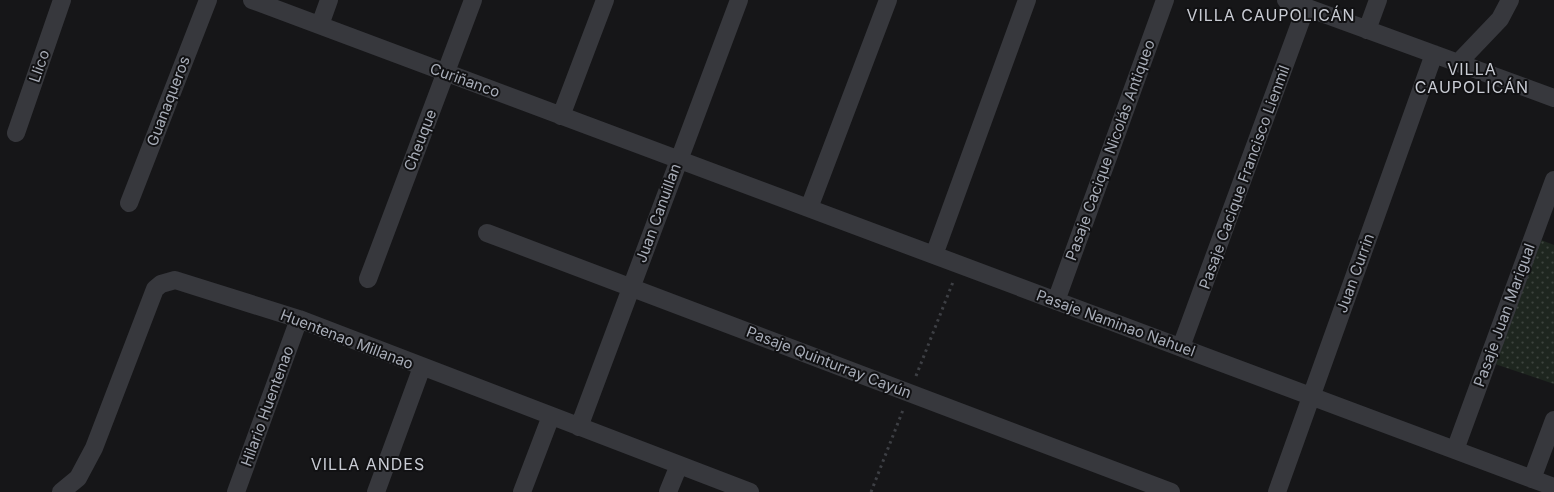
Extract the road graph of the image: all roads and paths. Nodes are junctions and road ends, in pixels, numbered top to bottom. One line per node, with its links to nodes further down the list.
1 (62, 0): 22 (street, Llico)
2 (208, 0): 25 (street, Guanaqueros)
3 (252, 0): 15 (street, Curiñanco)
4 (329, 0): 15 (street)
5 (473, 0): 19 (street, Cheuque)
6 (605, 0): 21 (street)
7 (739, 0): 23 (street, Juan Canuillan)
8 (888, 0): 26 (street)
9 (1027, 0): 28 (street)
10 (1165, 0): 31 (street, Pasaje Cacique Nicolás Antiqueo)
11 (1286, 0): 14 (street)
12 (1378, 0): 16 (street)
13 (1510, 0): 18 (street)
14 (1306, 7): 16 (street); 33 (street, Pasaje Cacique Francisco Lienmil)
15 (320, 25): 19 (street, Curiñanco)
16 (1367, 30): 17 (street)
17 (1434, 54): 18 (street); 35 (street, Juan Currin)
18 (1458, 63): 20 (street)
19 (446, 73): 21 (street, Curiñanco); 29 (street, Cheuque)
20 (1554, 98)
21 (561, 116): 23 (street, Curiñanco)
22 (16, 133)
23 (678, 160): 26 (street, Pasaje Naminao Nahuel); 30 (street, Juan Canuillan)
24 (1554, 180): 39 (street, Pasaje Juan Marigual)
25 (129, 203)
26 (809, 208): 28 (street, Pasaje Naminao Nahuel)
27 (487, 233): 30 (street, Pasaje Quinturray Cayún)
28 (934, 255): 31 (street, Pasaje Naminao Nahuel)
29 (368, 279)
30 (631, 287): 38 (street, Juan Canuillan); 49 (street, Pasaje Quinturray Cayún)
31 (1056, 301): 33 (street, Pasaje Naminao Nahuel)
32 (299, 319): 34 (street, Huentenao Millanao); 43 (street, Huentenao Millanao); 44 (street, Hilario Huentenao)
33 (1181, 347): 35 (street, Pasaje Naminao Nahuel)
34 (422, 367): 36 (street, Huentenao Millanao); 45 (street)
35 (1311, 396): 39 (street, Pasaje Naminao Nahuel); 50 (street, Juan Currin)
36 (551, 416): 38 (street, Huentenao Millanao); 46 (street)
37 (1554, 420): 41 (street)
38 (579, 427): 40 (street, Huentenao Millanao)
39 (1455, 450): 41 (street, Pasaje Naminao Nahuel)
40 (679, 465): 47 (street); 48 (street, Huentenao Millanao)
41 (1532, 479): 42 (street, Pasaje Naminao Nahuel)
42 (1554, 487)
43 (61, 492)
44 (236, 492)
45 (376, 492)
46 (522, 492)
47 (668, 492)
48 (750, 492)
49 (1171, 492)
50 (1277, 492)

